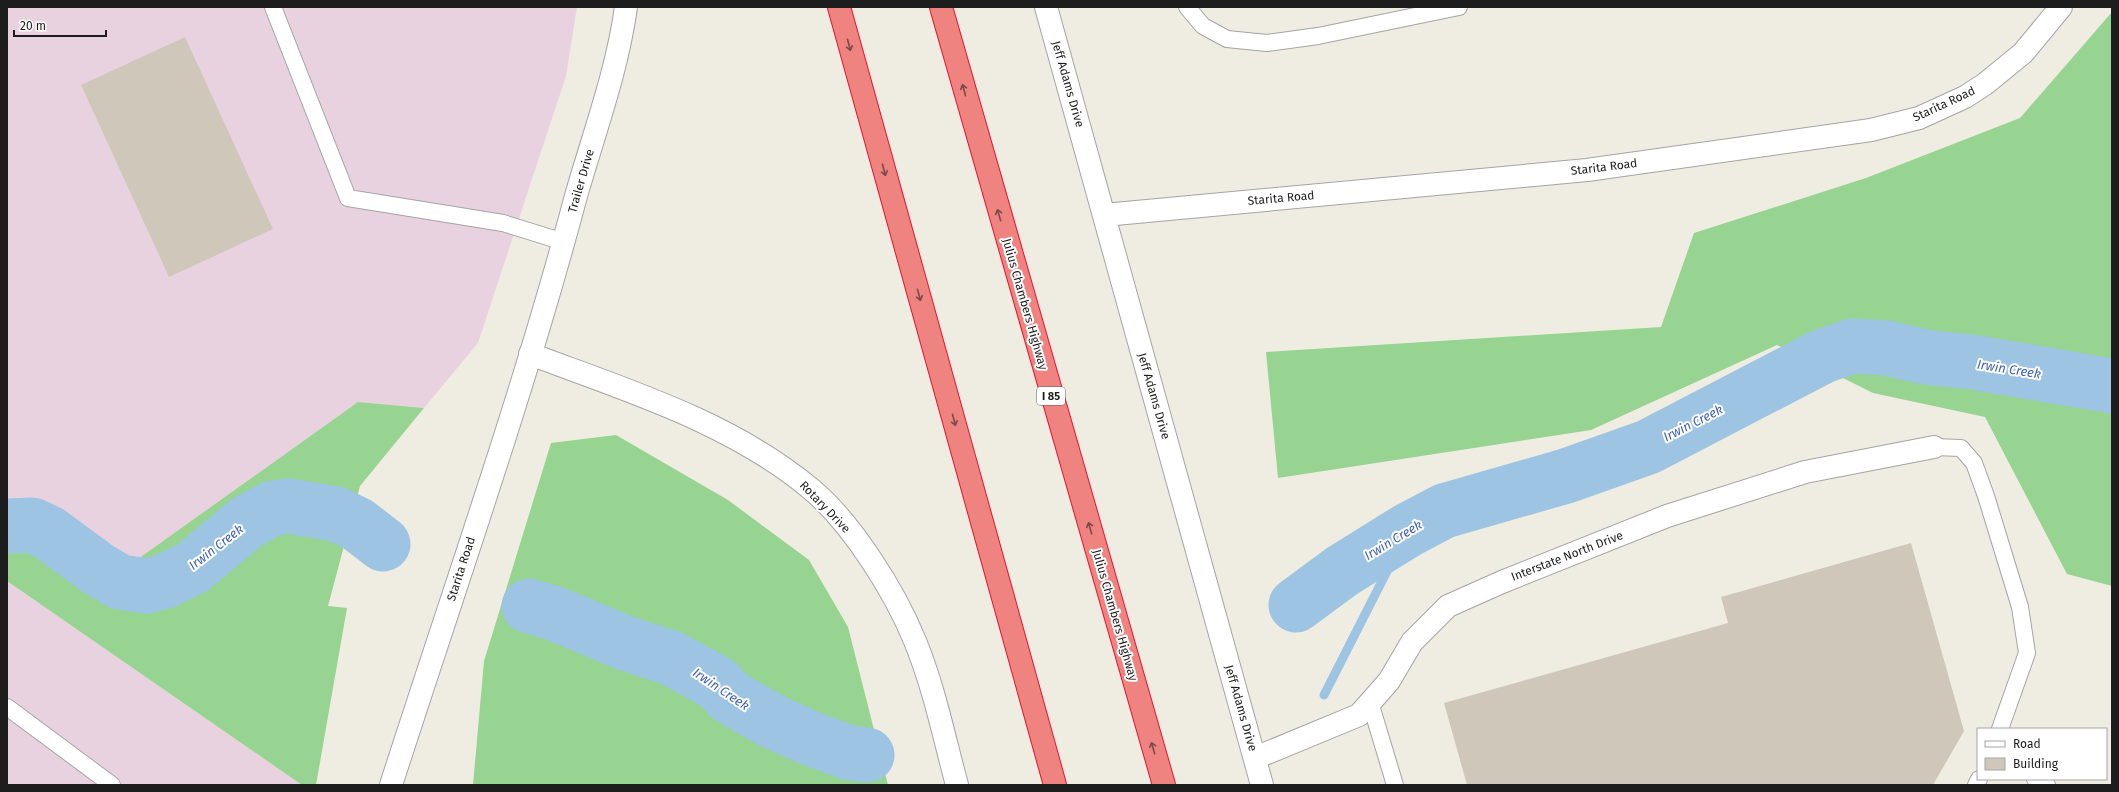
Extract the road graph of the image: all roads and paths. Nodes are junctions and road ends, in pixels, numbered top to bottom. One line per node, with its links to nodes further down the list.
1 (272, 7): 10 (lane)
2 (626, 7): 10 (street, Trailer Drive)
3 (839, 7): 21 (highway, one-way to 21)
4 (941, 7): 22 (highway, Julius Chambers Highway / I 85, one-way to 4)
5 (1046, 7): 9 (street, Jeff Adams Drive)
6 (1188, 7): 7 (lane)
7 (1459, 7)
8 (2060, 7): 9 (street, Starita Road)
9 (1104, 215): 16 (street, Jeff Adams Drive)
10 (564, 242): 11 (street, Trailer Drive)
11 (530, 354): 19 (street, Starita Road); 20 (street, Rotary Drive)
12 (1934, 447): 13 (street, Interstate North Drive); 15 (lane)
13 (1370, 702): 16 (street, Interstate North Drive); 24 (lane)
14 (7, 706): 18 (lane)
15 (2000, 728)
16 (1255, 758): 23 (street, Jeff Adams Drive)
17 (2037, 780): 25 (lane)
18 (112, 785)
19 (391, 785)
20 (957, 785)
21 (1054, 785)
22 (1164, 785)
23 (1262, 785)
24 (1395, 785)
25 (2047, 785)

